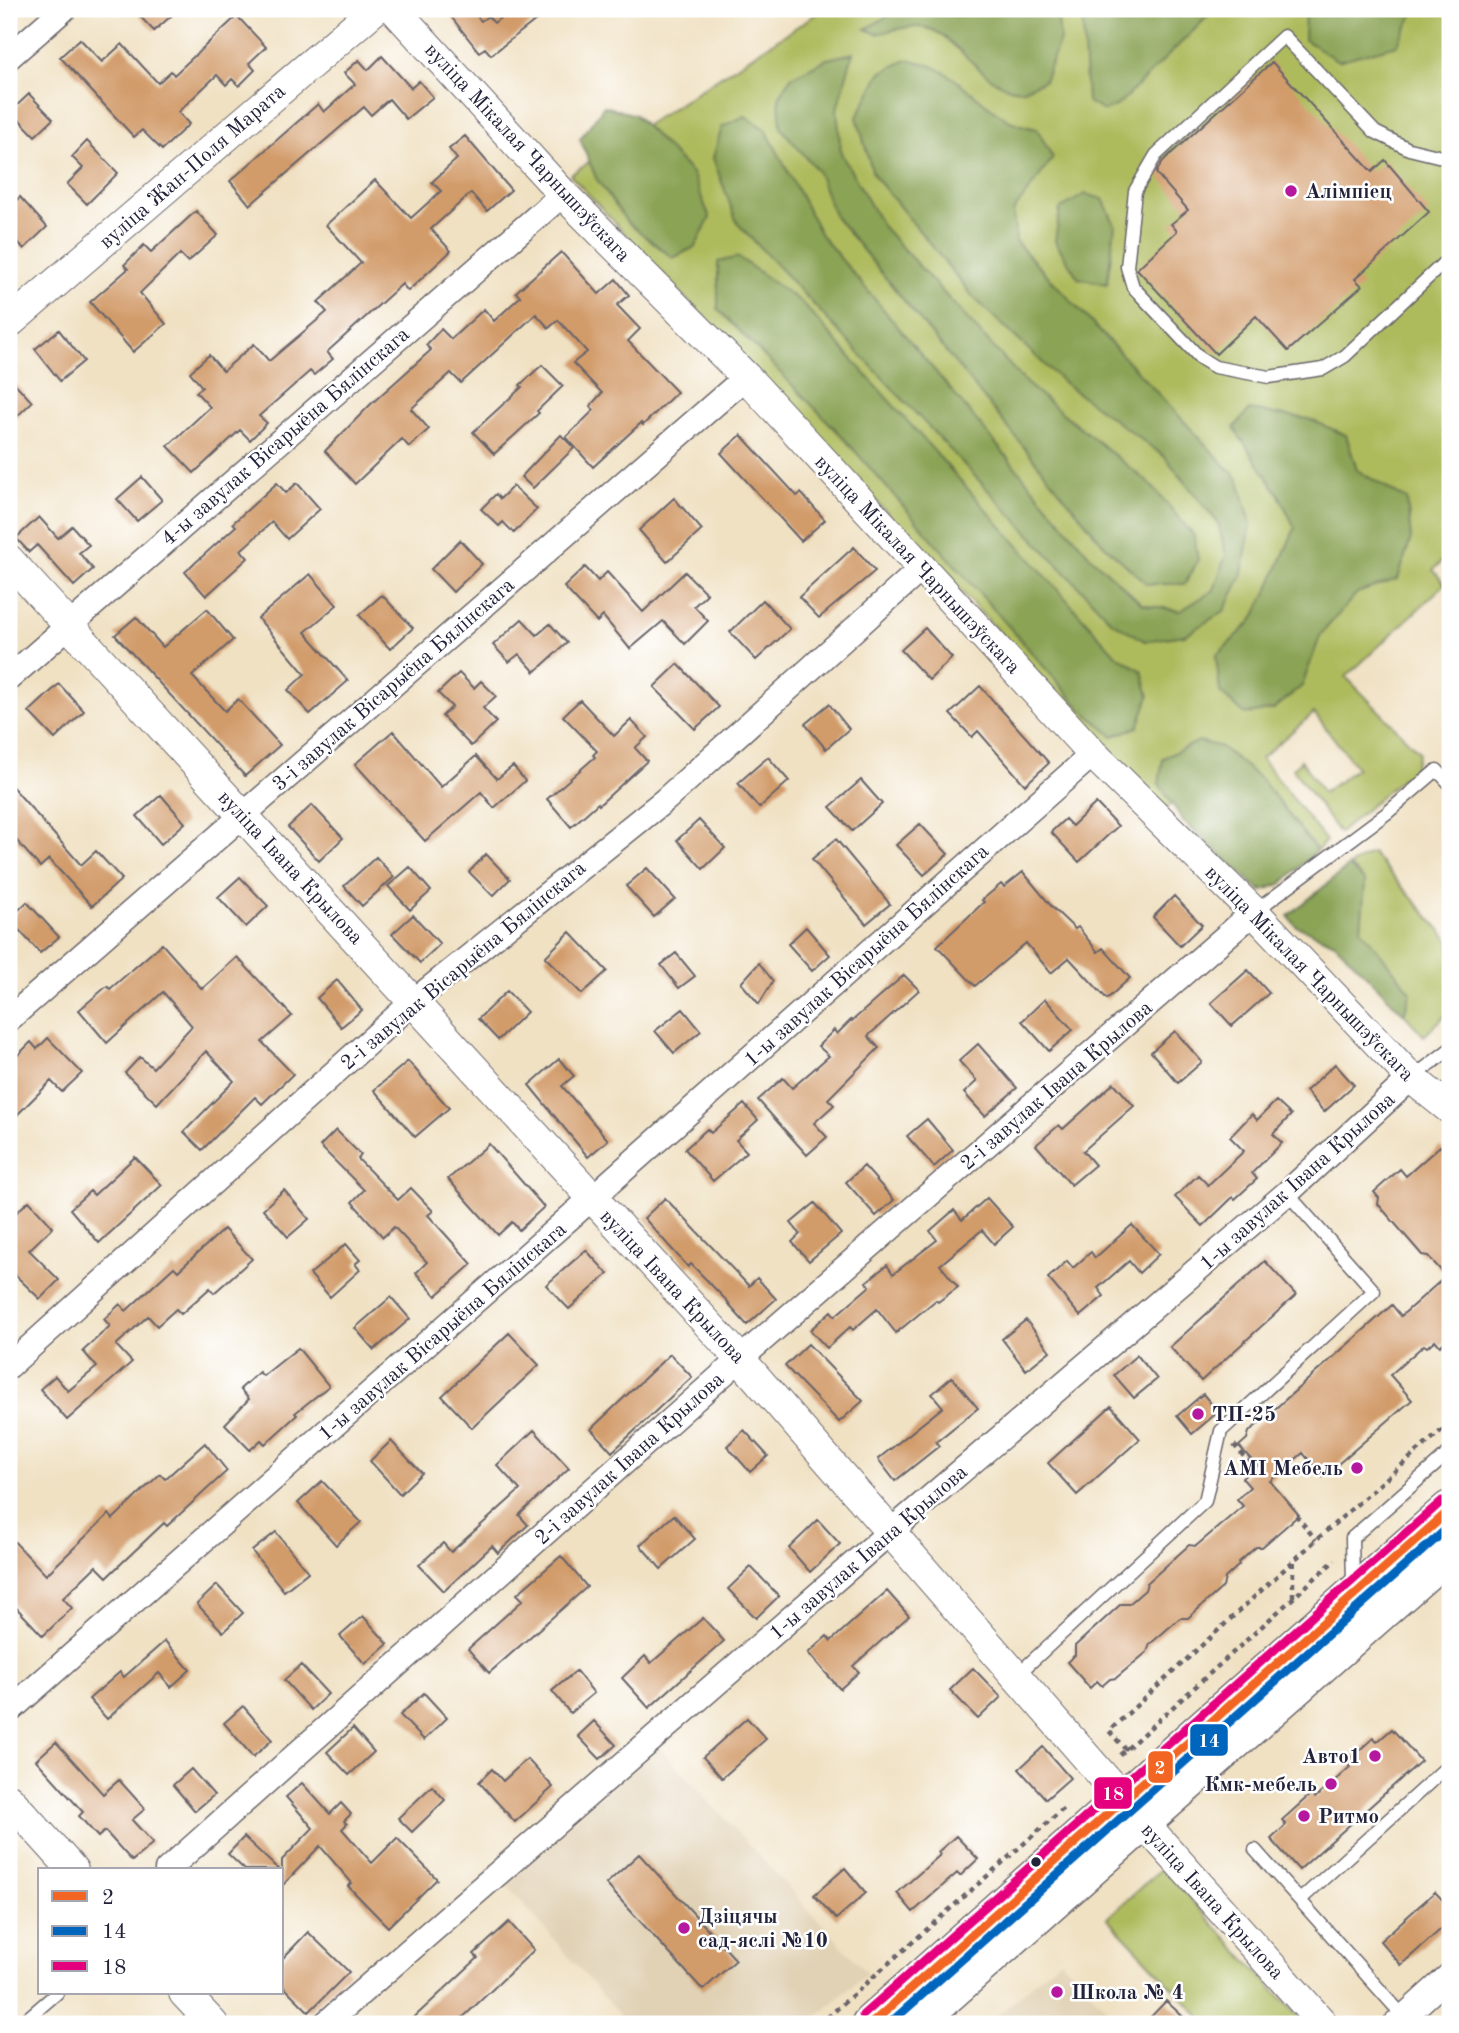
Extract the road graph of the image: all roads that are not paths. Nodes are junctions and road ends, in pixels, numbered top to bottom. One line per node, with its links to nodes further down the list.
1 (64, 9): 4 (street)
2 (375, 9): 8 (street, вуліца Жан-Поля Марата)
3 (394, 9): 6 (street, вуліца Мікалая Чарнышэўскага)
4 (9, 57)
5 (1450, 159): 7 (lane)
6 (563, 194): 9 (street, вуліца Мікалая Чарнышэўскага); 12 (street, 4-ы завулак Вісарыёна Бялінскага)
7 (1450, 257)
8 (9, 323)
9 (746, 377): 11 (street, вуліца Мікалая Чарнышэўскага); 16 (street, 3-і завулак Вісарыёна Бялінскага)
10 (9, 560): 12 (street, вуліца Івана Крылова)
11 (921, 569): 14 (street, вуліца Мікалая Чарнышэўскага); 18 (street, 2-і завулак Вісарыёна Бялінскага)
12 (68, 626): 13 (street, 4-ы завулак Вісарыёна Бялінскага); 16 (street, вуліца Івана Крылова)
13 (9, 678)
14 (1093, 754): 17 (street, вуліца Мікалая Чарнышэўскага); 24 (street, 1-ы завулак Вісарыёна Бялінскага)
15 (1450, 784): 17 (lane)
16 (243, 815): 18 (street, вуліца Івана Крылова); 19 (street, 3-і завулак Вісарыёна Бялінскага)
17 (1254, 912): 21 (street, вуліца Мікалая Чарнышэўскага); 25 (street, 2-і завулак Івана Крылова)
18 (414, 1001): 24 (street, вуліца Івана Крылова); 26 (street, 2-і завулак Вісарыёна Бялінскага)
19 (9, 1019)
20 (1450, 1049): 21 (lane)
21 (1411, 1079): 22 (street, вуліца Мікалая Чарнышэўскага); 23 (street, 1-ы завулак Івана Крылова)
22 (1450, 1109)
23 (1287, 1193): 29 (street, 1-ы завулак Івана Крылова); 32 (lane)
24 (593, 1198): 25 (street, вуліца Івана Крылова); 33 (street, 1-ы завулак Вісарыёна Бялінскага)
25 (740, 1359): 29 (street, вуліца Івана Крылова); 39 (street, 2-і завулак Івана Крылова)
26 (9, 1366)
27 (1450, 1452): 31 (lane)
28 (1450, 1510): 31 (main road)
29 (890, 1532): 32 (street, вуліца Івана Крылова); 47 (street, 1-ы завулак Івана Крылова)
30 (1450, 1550): 36 (main road)
31 (1353, 1596): 36 (main road)
32 (1016, 1676): 36 (street, вуліца Івана Крылова)
33 (9, 1711)
34 (1450, 1764): 40 (lane)
35 (9, 1799): 38 (street)
36 (1133, 1811): 48 (main road); 49 (main road); 50 (street, вуліца Івана Крылова)
37 (1255, 1850): 40 (lane)
38 (71, 1868)
39 (168, 1868)
40 (1300, 1900): 44 (lane)
41 (1450, 1975): 44 (street)
42 (56, 1994): 45 (lane)
43 (185, 1994): 46 (street)
44 (1400, 2021)
45 (22, 2024)
46 (213, 2024)
47 (325, 2024)
48 (871, 2024)
49 (914, 2024)
50 (1323, 2024)

